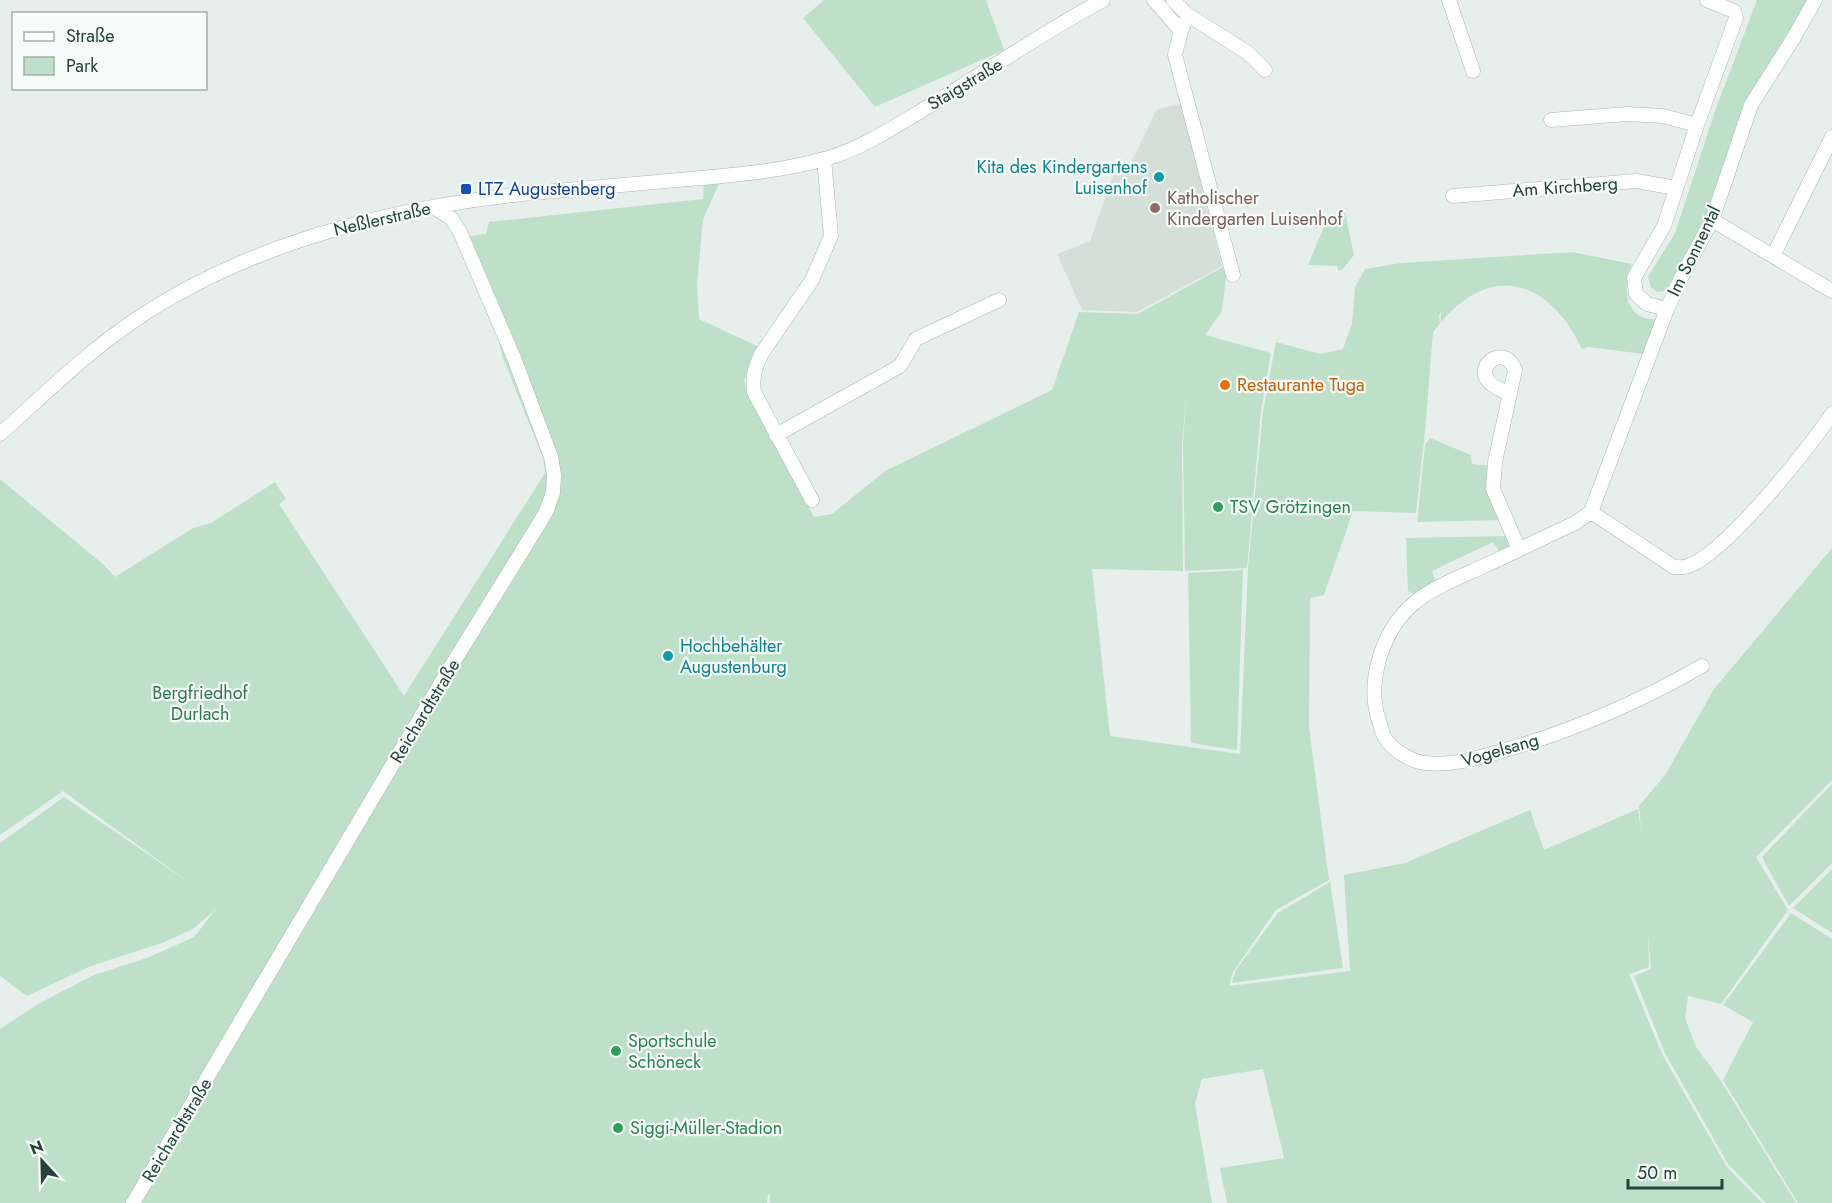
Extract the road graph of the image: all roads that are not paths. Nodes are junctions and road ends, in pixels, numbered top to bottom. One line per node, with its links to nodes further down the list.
1 (1103, 0): 14 (street, Staigstraße)
2 (1154, 0): 8 (street)
3 (1173, 0): 7 (street)
4 (1449, 0): 10 (street)
5 (1707, 0): 12 (street)
6 (1815, 0): 18 (street, Im Sonnental)
7 (1188, 15): 8 (street); 9 (street)
8 (1181, 31): 20 (street)
9 (1264, 70)
10 (1473, 71)
11 (1551, 120): 12 (street)
12 (1697, 125): 15 (street)
13 (1832, 137): 19 (street)
14 (824, 159): 17 (street, Neßlerstraße); 27 (street)
15 (1676, 188): 16 (street, Am Kirchberg); 23 (street)
16 (1453, 196)
17 (433, 207): 26 (street, Neßlerstraße); 32 (street, Reichardtstraße)
18 (1712, 220): 19 (street); 23 (street, Im Sonnental)
19 (1773, 256): 21 (street)
20 (1233, 275)
21 (1832, 291)
22 (999, 300): 27 (street)
23 (1667, 309): 29 (street, Im Sonnental)
24 (1509, 394): 30 (street)
25 (1832, 414): 29 (street)
26 (0, 434)
27 (776, 435): 28 (street)
28 (812, 500)
29 (1591, 512): 30 (street, Vogelsang)
30 (1519, 549): 31 (street, Vogelsang)
31 (1702, 666)
32 (134, 1203)

